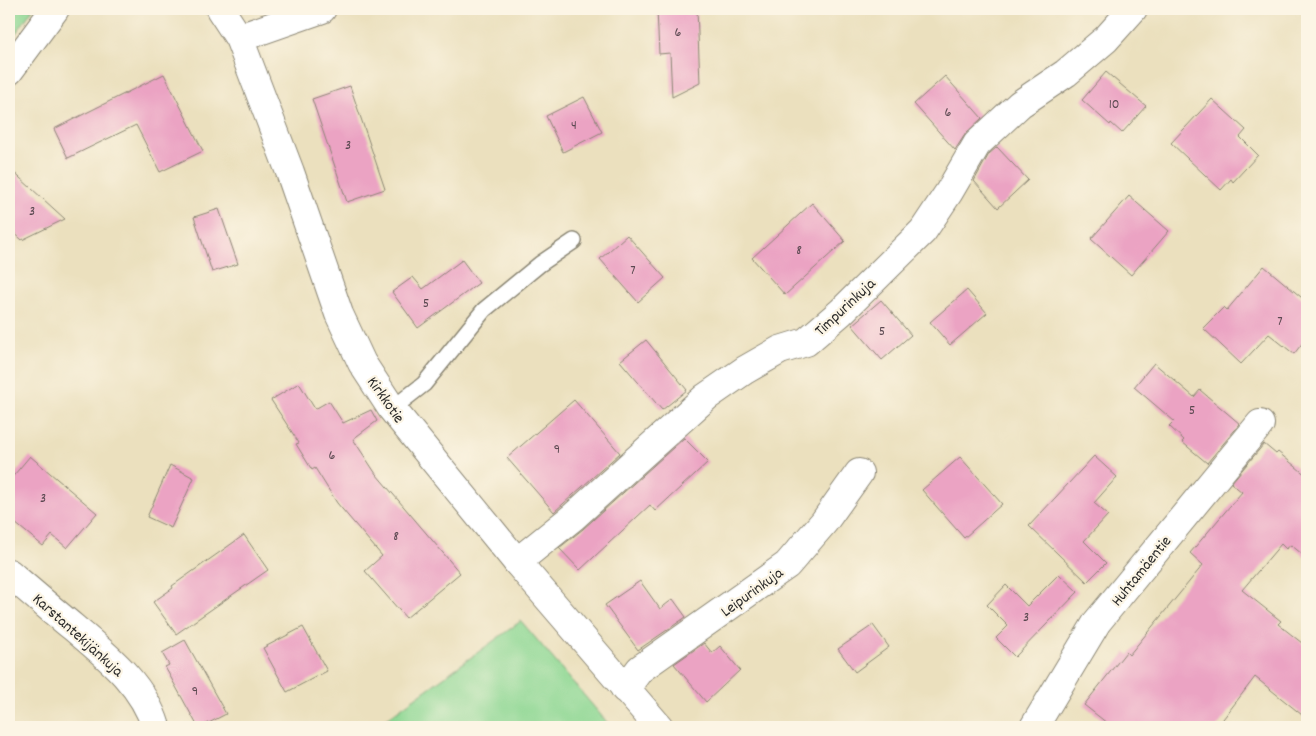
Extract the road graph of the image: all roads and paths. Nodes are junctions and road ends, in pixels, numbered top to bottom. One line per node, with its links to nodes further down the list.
1 (56, 9): 6 (street)
2 (220, 9): 5 (street, Kirkkotie)
3 (322, 9): 5 (street)
4 (1132, 9): 11 (street, Timpurinkuja)
5 (239, 38): 8 (street, Kirkkotie)
6 (9, 71)
7 (574, 241): 8 (lane)
8 (392, 409): 11 (street, Kirkkotie)
9 (1260, 424): 16 (street, Huhtamäentie)
10 (858, 473): 13 (street, Leipurinkuja)
11 (517, 562): 13 (street, Kirkkotie)
12 (9, 573): 14 (street, Karstantekijänkuja)
13 (625, 689): 15 (street, Kirkkotie)
14 (156, 727)
15 (659, 727)
16 (1034, 727)

